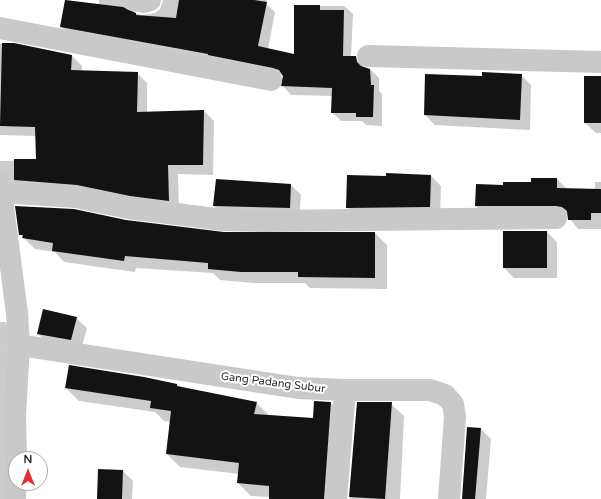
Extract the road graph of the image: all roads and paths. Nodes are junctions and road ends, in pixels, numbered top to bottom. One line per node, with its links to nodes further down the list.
1 (133, 0): 2 (street)
2 (150, 0)
3 (0, 28): 6 (street)
4 (368, 56): 5 (street)
5 (601, 62)
6 (271, 80)
7 (1, 189): 8 (street); 9 (street)
8 (556, 218)
9 (8, 312): 10 (street)
10 (19, 345): 11 (street, Gang Padang Subur); 12 (street)
11 (345, 390): 14 (street); 15 (street, Gang Padang Subur)
12 (8, 416): 13 (street)
13 (15, 451)
14 (336, 499)
15 (449, 499)

